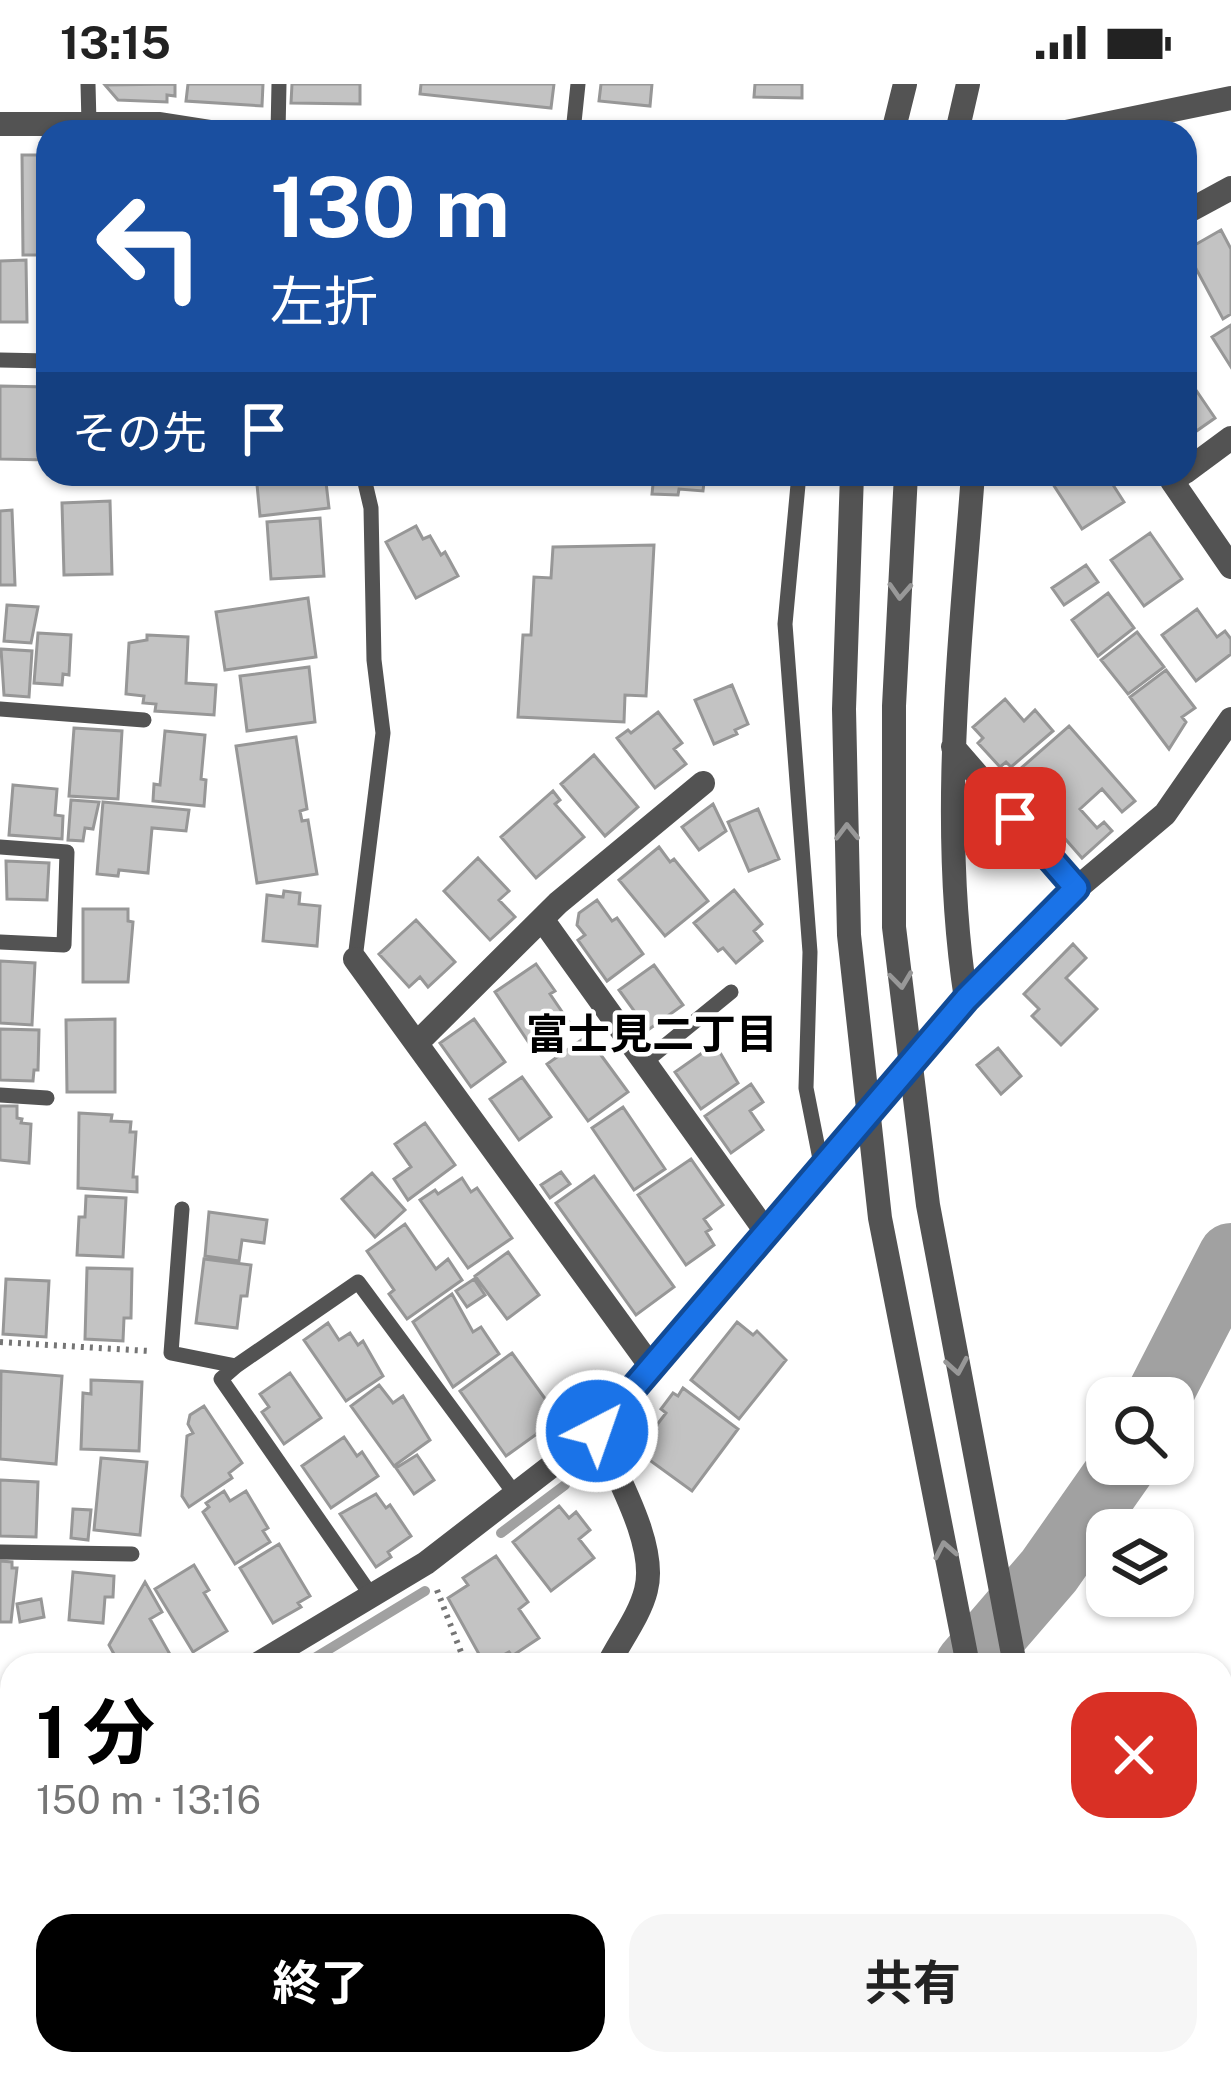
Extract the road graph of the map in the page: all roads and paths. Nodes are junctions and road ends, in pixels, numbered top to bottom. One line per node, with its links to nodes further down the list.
1 (88, 84): 7 (lane)
2 (279, 84): 8 (lane)
3 (578, 84): 9 (lane)
4 (905, 84): 10 (street)
5 (968, 84): 11 (street)
6 (1231, 98): 12 (street)
7 (89, 120)
8 (278, 120)
9 (574, 120)
10 (896, 120)
11 (960, 120)
12 (1124, 120)
13 (0, 124): 14 (street)
14 (36, 124)
15 (1231, 188): 16 (street)
16 (1197, 206)
17 (0, 360): 18 (lane)
18 (36, 361)
19 (1231, 438): 20 (street)
20 (1197, 463)
21 (366, 486): 37 (lane)
22 (798, 486): 44 (lane)
23 (853, 486): 60 (street, one-way to 23, bridge)
24 (905, 486): 61 (street, one-way to 61, bridge)
25 (972, 486): 31 (street)
26 (1175, 486): 27 (street)
27 (1231, 567)
28 (0, 709): 30 (lane)
29 (1231, 719): 34 (street)
30 (143, 720)
31 (953, 747): 34 (street); 39 (street)
32 (703, 783): 35 (street)
33 (0, 848): 36 (lane)
34 (1076, 888): 39 (street)
35 (542, 919): 40 (street); 41 (street)
36 (0, 942)
37 (356, 959): 40 (street)
38 (731, 992): 41 (lane)
39 (966, 999): 44 (street)
40 (417, 1042): 50 (street)
41 (645, 1063): 46 (street)
42 (0, 1095): 43 (lane)
43 (47, 1098)
44 (822, 1169): 46 (street)
45 (182, 1209): 48 (lane)
46 (767, 1233): 50 (street)
47 (0, 1342): 48 (path)
48 (171, 1352): 49 (lane)
49 (236, 1366): 52 (lane); 56 (lane)
50 (652, 1368): 51 (street)
51 (597, 1431): 52 (street); 59 (street)
52 (515, 1494): 55 (street)
53 (0, 1552): 54 (lane)
54 (132, 1554)
55 (426, 1563): 56 (street); 58 (path)
56 (371, 1595): 57 (street)
57 (276, 1653)
58 (461, 1653)
59 (614, 1653)
60 (966, 1653)
61 (1013, 1653)

